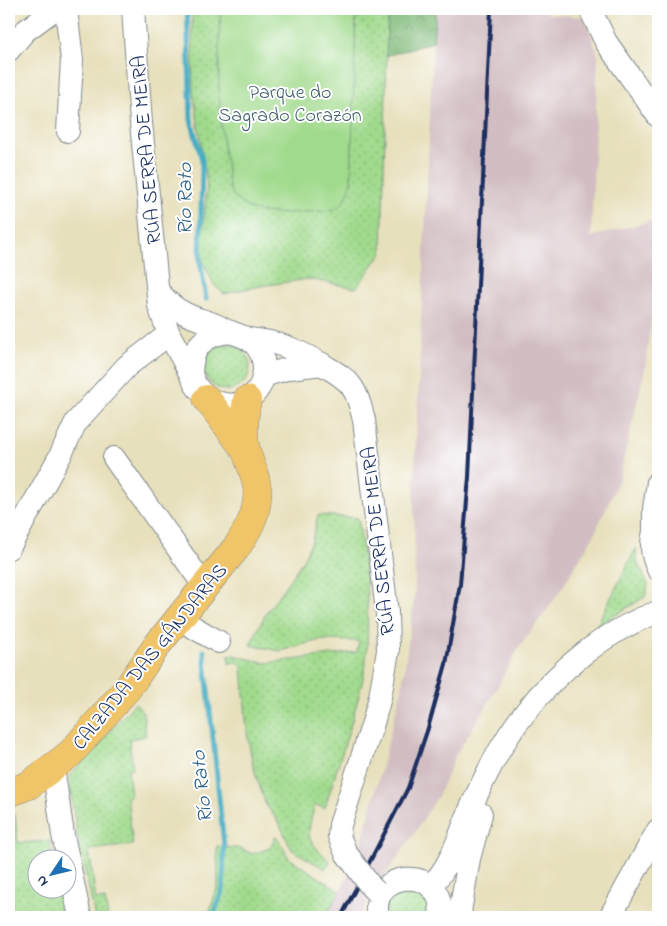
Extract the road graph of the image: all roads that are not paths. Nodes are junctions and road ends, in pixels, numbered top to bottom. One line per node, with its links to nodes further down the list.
1 (55, 9): 5 (street)
2 (66, 9): 7 (street)
3 (133, 9): 8 (street, RÚA SERRA DE MEIRA)
4 (590, 9): 6 (street)
5 (9, 50)
6 (658, 116)
7 (68, 131)
8 (158, 291): 9 (street, RÚA SERRA DE MEIRA); 10 (street, RÚA SERRA DE MEIRA)
9 (169, 334): 12 (street, RÚA SERRA DE MEIRA); 20 (street)
10 (240, 335): 11 (street, RÚA SERRA DE MEIRA); 12 (street, RÚA SERRA DE MEIRA); 13 (street)
11 (322, 364): 13 (street); 32 (street, RÚA SERRA DE MEIRA, bridge)
12 (192, 375): 14 (street, RÚA SERRA DE MEIRA)
13 (264, 376): 15 (street)
14 (207, 398): 15 (street); 16 (main road, RÚA SERRA DE MEIRA)
15 (247, 400): 16 (main road, RÚA SERRA DE MEIRA)
16 (247, 452): 21 (main road, RÚA SERRA DE MEIRA)
17 (114, 458): 23 (street)
18 (658, 482): 19 (street)
19 (656, 526): 22 (street)
20 (9, 548)
21 (236, 548): 23 (main road, CALZADA DAS GÁNDARAS)
22 (658, 569)
23 (205, 588): 25 (main road, CALZADA DAS GÁNDARAS)
24 (656, 610): 28 (street)
25 (179, 619): 26 (street); 27 (main road, CALZADA DAS GÁNDARAS)
26 (219, 642)
27 (53, 767): 29 (main road, CALZADA DAS GÁNDARAS); 33 (street)
28 (490, 771): 31 (street); 36 (street)
29 (9, 793)
30 (658, 830): 37 (street)
31 (430, 886): 32 (street); 35 (street)
32 (379, 894): 34 (street)
33 (80, 917)
34 (378, 917)
35 (440, 917)
36 (462, 917)
37 (610, 917)

